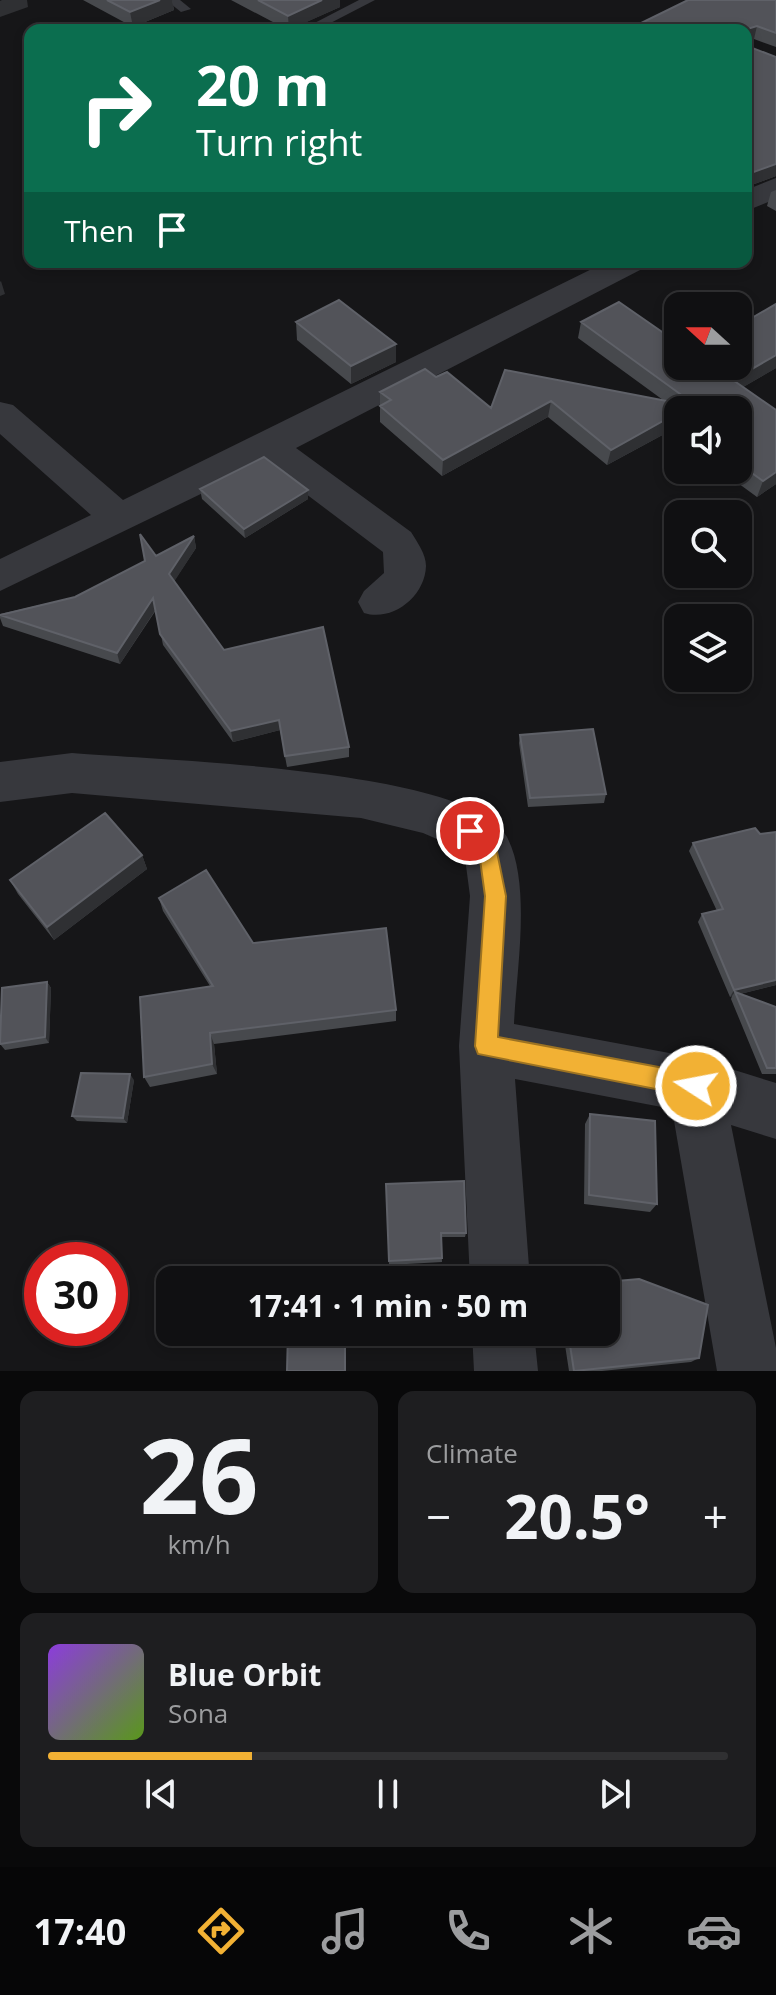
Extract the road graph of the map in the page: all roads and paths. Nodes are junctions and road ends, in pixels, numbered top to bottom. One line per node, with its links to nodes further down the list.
1 (172, 0): 3 (lane)
2 (369, 0): 4 (lane)
3 (185, 9)
4 (319, 24)
5 (776, 187): 6 (street)
6 (752, 199)
7 (619, 268): 9 (street)
8 (0, 414): 10 (street)
9 (269, 447): 10 (street); 12 (street)
10 (119, 518): 11 (street)
11 (0, 576)
12 (379, 602)
13 (0, 782): 14 (street)
14 (486, 1046): 15 (street); 17 (street)
15 (696, 1086): 16 (street); 20 (street)
16 (776, 1111)
17 (499, 1266)
18 (504, 1346): 19 (street)
19 (506, 1371)
20 (749, 1371)

